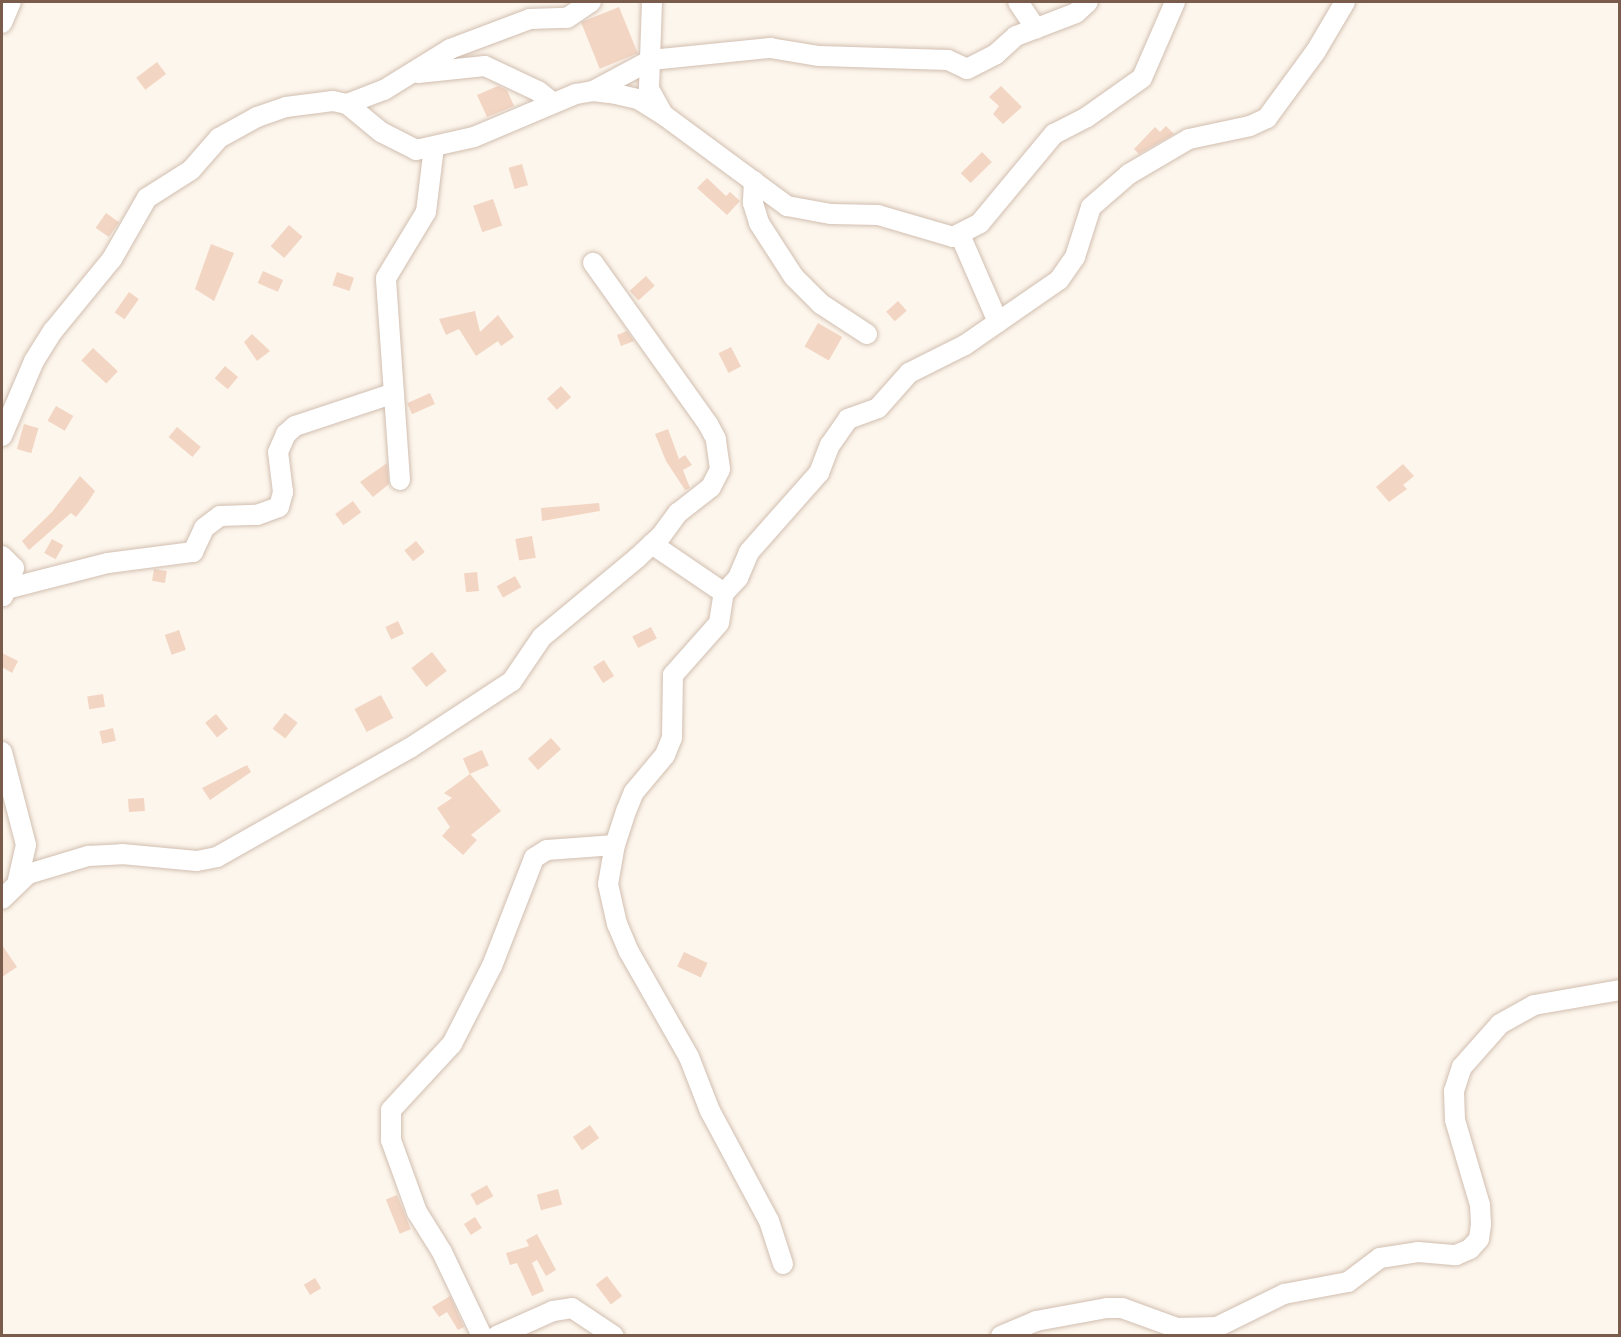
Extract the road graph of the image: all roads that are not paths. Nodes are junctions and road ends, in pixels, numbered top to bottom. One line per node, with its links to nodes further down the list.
1 (11, 2): 8 (street)
2 (591, 2): 11 (street)
3 (652, 2): 10 (street)
4 (1018, 2): 9 (street)
5 (1088, 2): 9 (street)
6 (1175, 2): 18 (street)
7 (1345, 2): 20 (street)
8 (2, 23)
9 (1036, 29): 10 (street)
10 (651, 60): 12 (street); 15 (street)
11 (406, 74): 13 (street); 14 (street)
12 (592, 91): 13 (street); 15 (street)
13 (552, 102): 16 (street)
14 (347, 104): 16 (street); 23 (street)
15 (665, 116): 17 (street)
16 (434, 147): 22 (street)
17 (754, 181): 18 (street); 21 (street)
18 (960, 235): 20 (street)
19 (592, 264): 25 (street)
20 (998, 322): 27 (street)
21 (867, 334)
22 (394, 393): 24 (street); 28 (street)
23 (2, 436)
24 (400, 480)
25 (652, 544): 27 (street); 31 (street)
26 (2, 556): 28 (street)
27 (724, 593): 30 (street)
28 (4, 594)
29 (2, 752): 31 (street)
30 (615, 845): 34 (street); 35 (street)
31 (18, 881): 32 (street)
32 (2, 899)
33 (1620, 990): 38 (street)
34 (783, 1264)
35 (482, 1335)
36 (497, 1335): 37 (street)
37 (614, 1335)
38 (1001, 1335)

